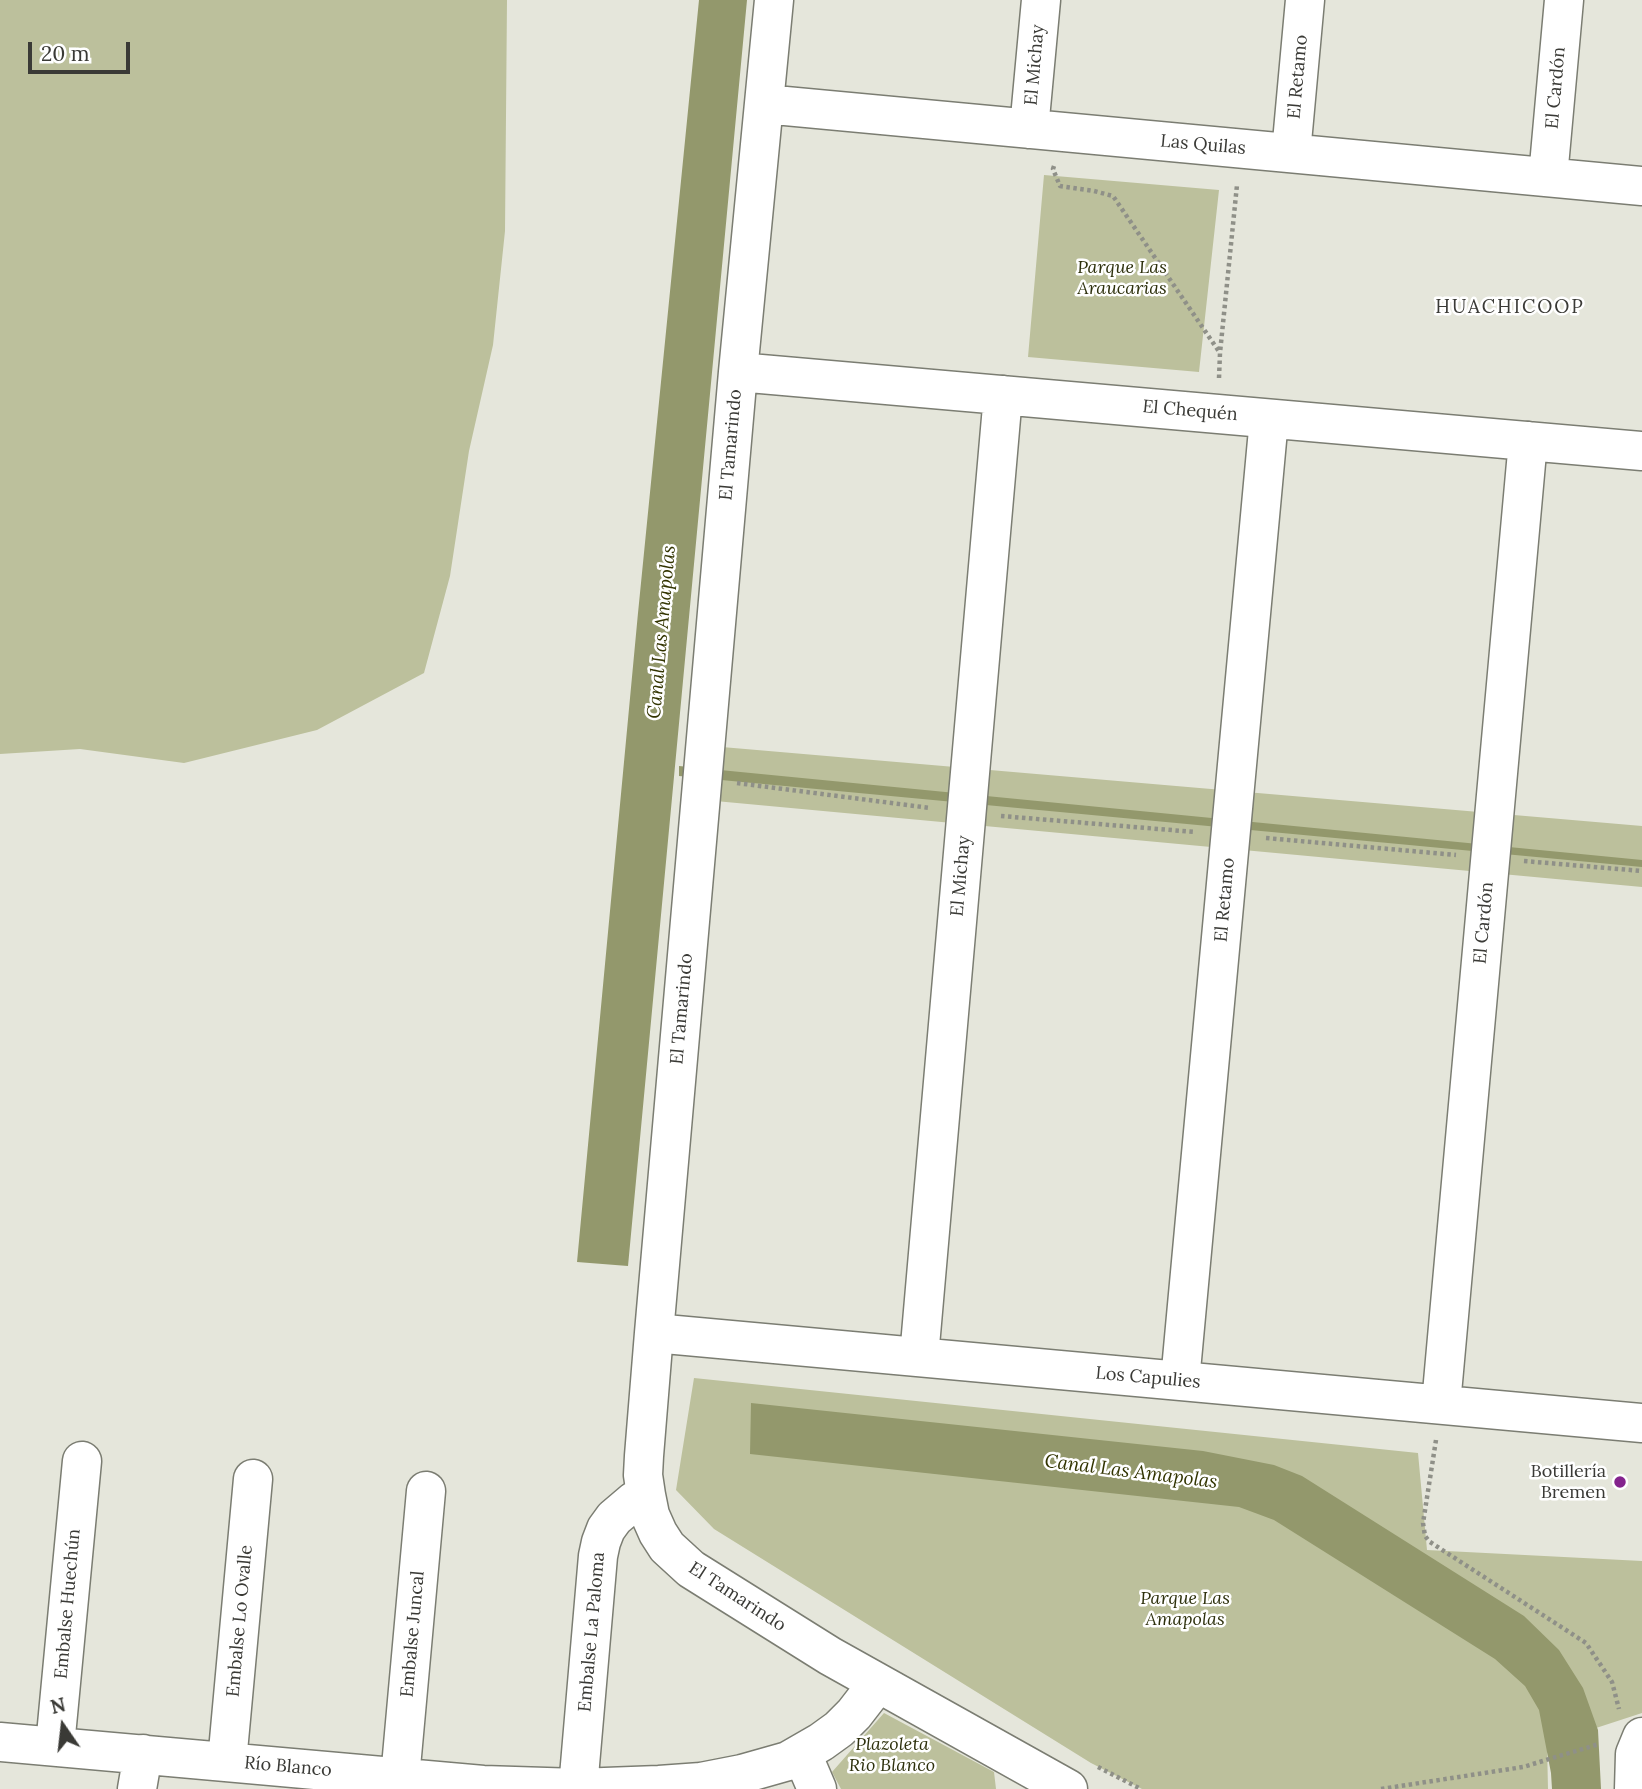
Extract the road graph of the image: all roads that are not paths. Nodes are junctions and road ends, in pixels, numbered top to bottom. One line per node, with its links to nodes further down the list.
1 (774, 0): 5 (street, El Tamarindo)
2 (1041, 0): 6 (street, El Michay)
3 (1305, 0): 7 (street, El Retamo)
4 (1564, 0): 8 (street, El Cardón)
5 (764, 104): 6 (street, Las Quilas); 10 (street, El Tamarindo)
6 (1044, 130): 7 (street, Las Quilas)
7 (1291, 153): 8 (street, Las Quilas)
8 (1548, 177): 9 (street, Las Quilas)
9 (1642, 186)
10 (738, 372): 11 (street, El Chequén); 15 (street, El Tamarindo)
11 (1003, 395): 12 (street, El Chequén); 16 (street, El Michay)
12 (1269, 419): 13 (street, El Chequén); 17 (street, El Retamo)
13 (1528, 441): 14 (street, El Chequén); 18 (street, El Cardón)
14 (1642, 451)
15 (654, 1333): 16 (street, Los Capulies); 23 (street, El Tamarindo)
16 (919, 1357): 17 (street, Los Capulies)
17 (1180, 1381): 18 (street, Los Capulies)
18 (1441, 1404): 19 (street, Los Capulies)
19 (1642, 1423)
20 (82, 1461): 26 (street, Embalse Huechún)
21 (253, 1479): 28 (street, Embalse Lo Ovalle)
22 (426, 1490): 30 (street, Embalse Juncal)
23 (646, 1495): 24 (street, El Tamarindo); 35 (street, Embalse La Paloma)
24 (878, 1683): 27 (street, Río Blanco); 32 (street, El Tamarindo)
25 (0, 1742): 26 (street, Río Blanco)
26 (55, 1746): 29 (street, Río Blanco)
27 (802, 1754): 34 (street, Río Blanco); 36 (street)
28 (227, 1762): 29 (street, Río Blanco); 31 (street, Río Blanco)
29 (140, 1772)
30 (400, 1778): 31 (street, Río Blanco); 33 (street, Río Blanco)
31 (310, 1779)
32 (1043, 1783)
33 (483, 1787): 35 (street, Río Blanco)
34 (659, 1787): 35 (street, Río Blanco)
35 (578, 1788)
36 (817, 1789)

